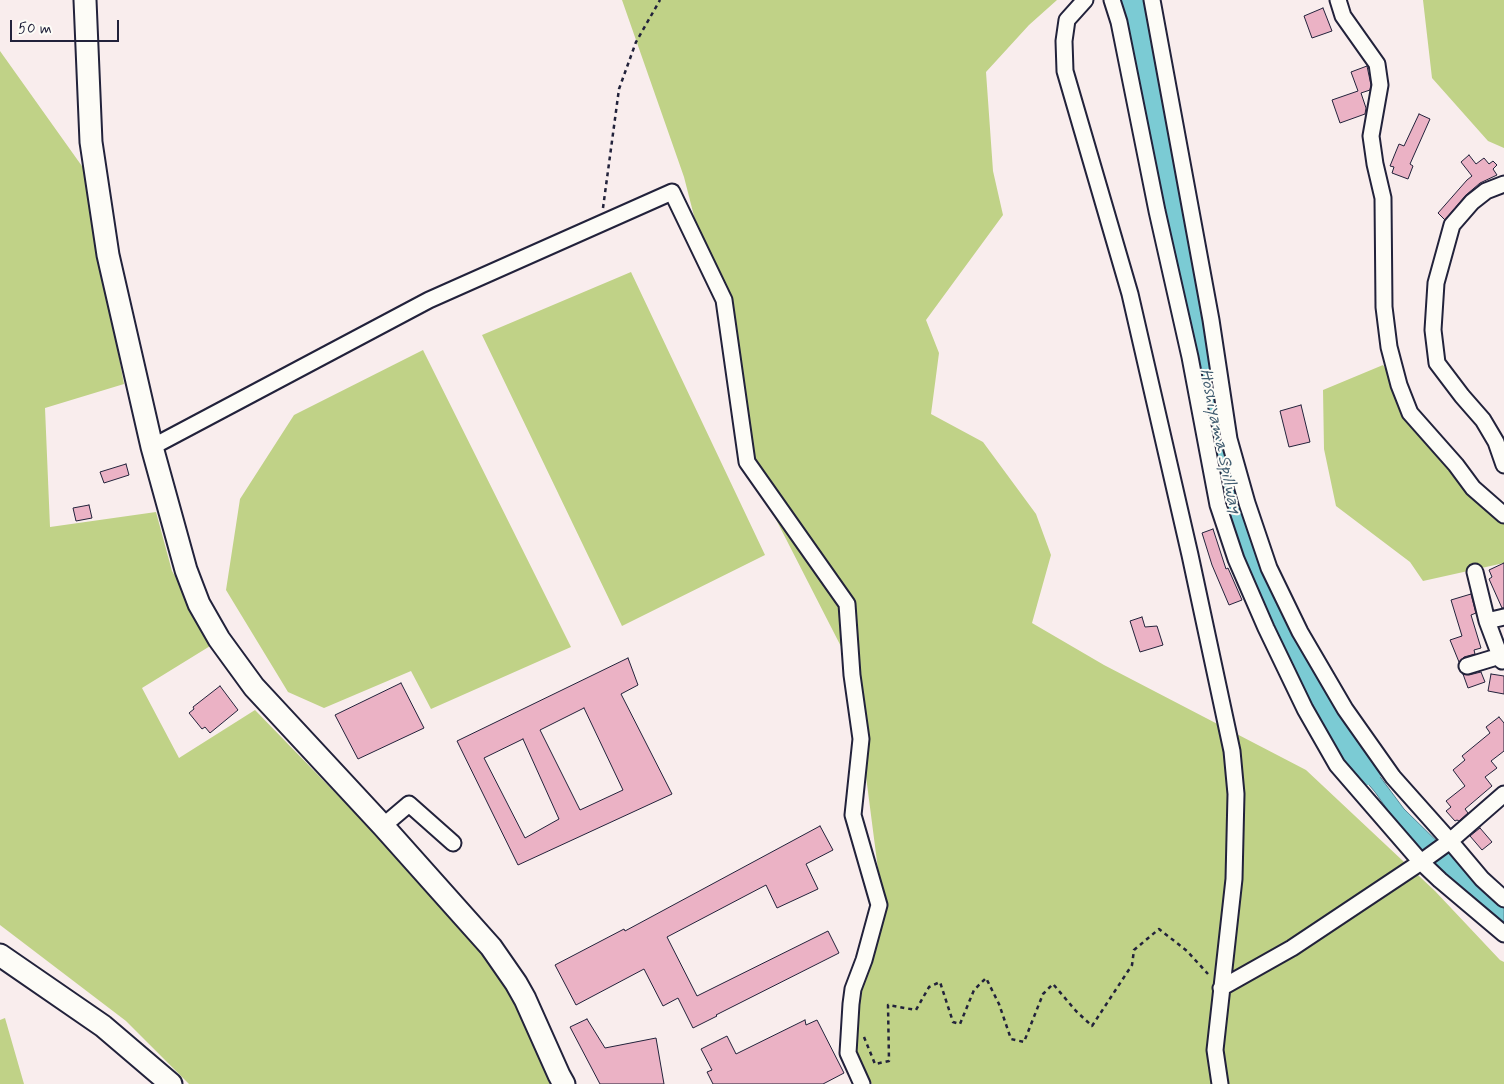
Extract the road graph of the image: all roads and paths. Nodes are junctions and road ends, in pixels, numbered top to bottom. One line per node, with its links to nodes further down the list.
1 (85, 0): 9 (street)
2 (660, 0): 8 (path)
3 (1085, 0): 24 (street)
4 (1112, 0): 20 (street)
5 (1152, 0): 18 (street)
6 (1338, 0): 11 (street)
7 (1504, 184): 10 (street)
8 (603, 209)
9 (152, 447): 17 (street); 28 (street)
10 (1504, 464)
11 (1503, 513)
12 (1475, 572): 14 (street)
13 (1504, 617): 14 (street)
14 (1487, 621): 15 (street)
15 (1467, 666)
16 (1504, 794): 18 (street)
17 (383, 826): 19 (street); 27 (street)
18 (1450, 841): 20 (street); 21 (street)
19 (453, 843)
20 (1421, 862): 22 (street); 24 (street)
21 (1504, 899)
22 (1504, 934)
23 (0, 955): 26 (street)
24 (1221, 988): 25 (path); 29 (street)
25 (862, 1030)
26 (171, 1084)
27 (564, 1084)
28 (862, 1084)
29 (1220, 1084)

